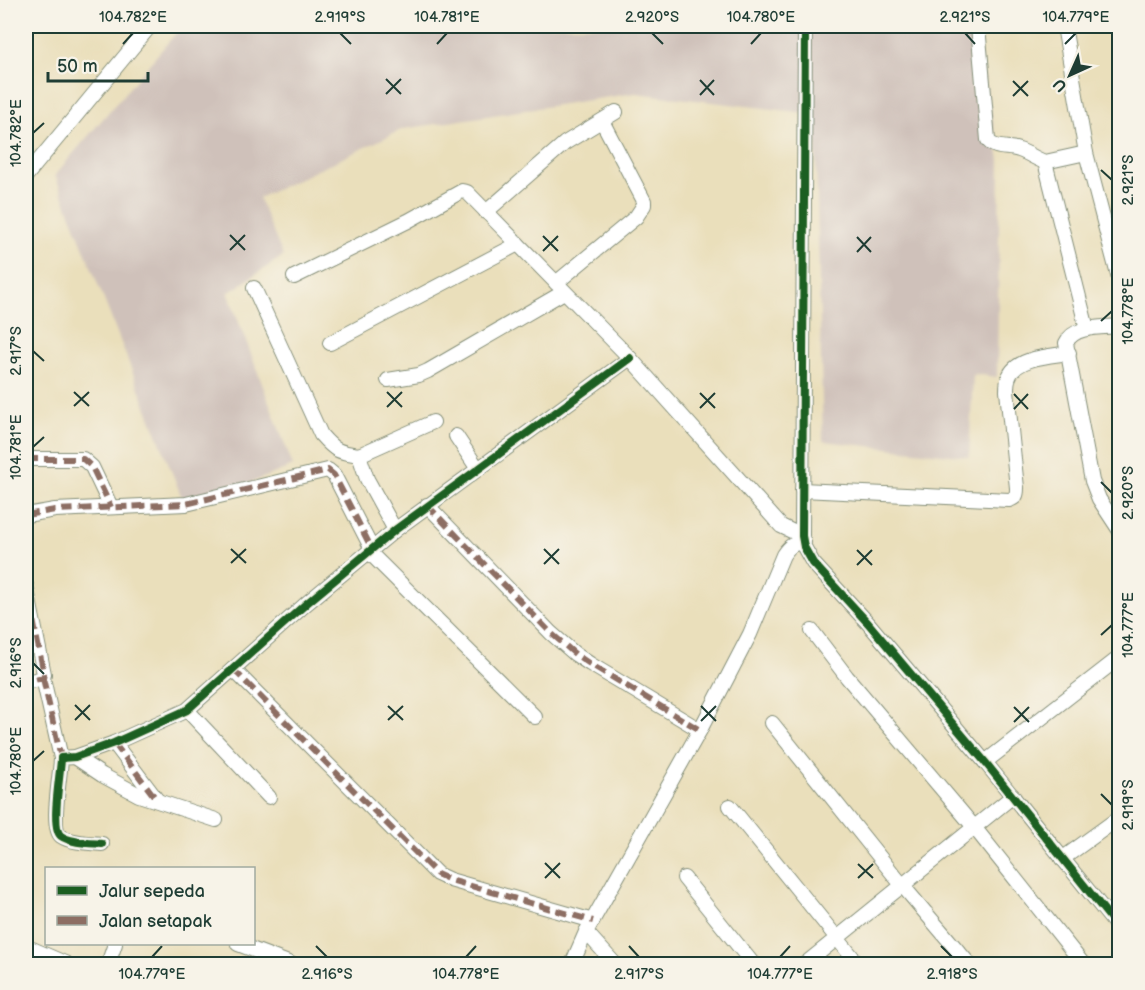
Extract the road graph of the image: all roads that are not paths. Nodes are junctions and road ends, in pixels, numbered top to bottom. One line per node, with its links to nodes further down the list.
1 (150, 26): 9 (street)
2 (805, 26): 27 (street)
3 (978, 26): 8 (street)
4 (1064, 26): 7 (street)
5 (616, 112): 6 (street)
6 (602, 121): 10 (street); 14 (street)
7 (1086, 153): 8 (street); 13 (street)
8 (1045, 162): 17 (street)
9 (26, 176)
10 (486, 212): 11 (street); 12 (street)
11 (518, 244): 14 (street); 18 (street)
12 (294, 277)
13 (1119, 283)
14 (560, 287): 20 (street); 21 (street)
15 (254, 288): 24 (street)
16 (1119, 326): 17 (street)
17 (1087, 329): 19 (street)
18 (330, 343)
19 (1069, 353): 27 (street); 32 (street)
20 (630, 358): 26 (street); 33 (street)
21 (388, 380)
22 (433, 422): 24 (street)
23 (456, 436): 26 (street)
24 (359, 455): 31 (street)
25 (26, 459): 29 (street)
26 (478, 468): 28 (street)
27 (802, 490): 33 (street)
28 (427, 505): 31 (street); 44 (street)
29 (111, 507): 30 (street); 34 (street)
30 (26, 515)
31 (395, 530): 34 (street)
32 (1119, 531)
33 (803, 539): 44 (street); 47 (street)
34 (371, 550): 38 (street); 42 (street)
35 (26, 585): 39 (street)
36 (812, 631): 54 (street)
37 (1119, 657): 47 (street)
38 (233, 669): 41 (street); 59 (street)
39 (44, 678): 40 (street); 46 (street)
40 (26, 682)
41 (188, 710): 45 (street); 49 (street)
42 (536, 717)
43 (772, 723): 58 (street)
44 (700, 730): 59 (street)
45 (114, 743): 46 (street); 50 (street)
46 (68, 757): 50 (street); 55 (street)
47 (986, 762): 48 (street)
48 (1013, 796): 54 (street); 56 (street)
49 (269, 797)
50 (157, 800): 53 (street)
51 (730, 806): 61 (street)
52 (1119, 817): 56 (street)
53 (216, 820)
54 (974, 827): 58 (street); 74 (street)
55 (102, 844)
56 (1062, 859): 60 (street)
57 (684, 878): 70 (street)
58 (902, 885): 61 (street); 73 (street)
59 (590, 926): 68 (street); 69 (street)
60 (1119, 930)
61 (836, 939): 71 (street); 72 (street)
62 (115, 945): 66 (street)
63 (241, 945): 67 (street)
64 (30, 948): 65 (street)
65 (67, 964)
66 (108, 964)
67 (291, 964)
68 (572, 964)
69 (615, 964)
70 (753, 964)
71 (805, 964)
72 (858, 964)
73 (969, 964)
74 (1083, 964)

